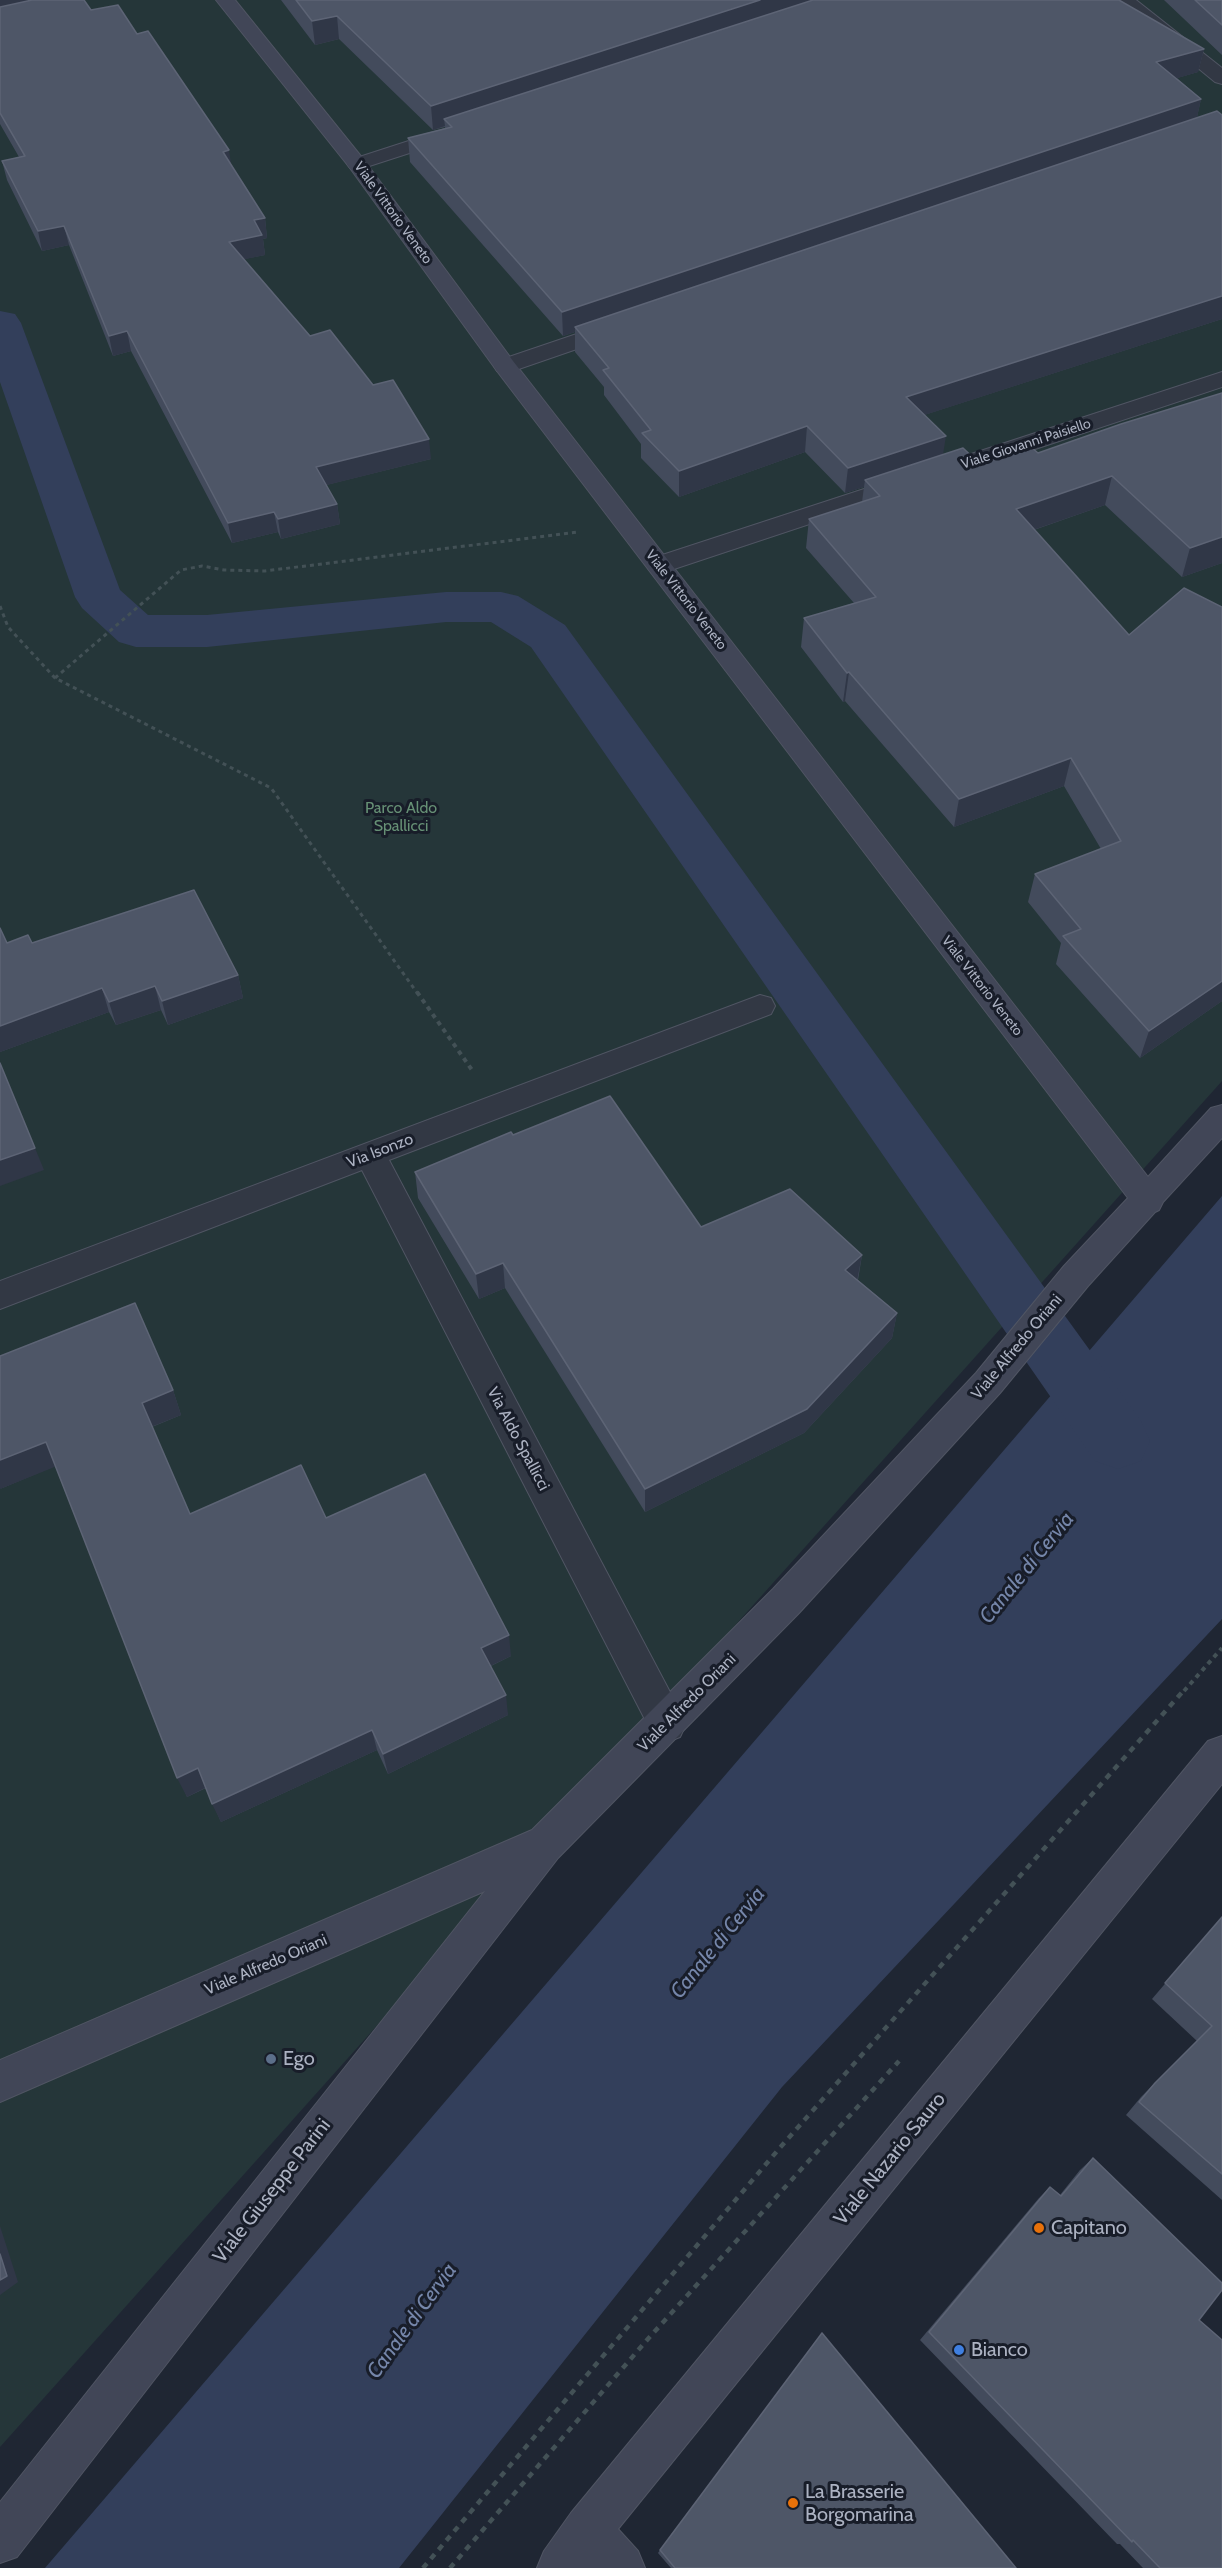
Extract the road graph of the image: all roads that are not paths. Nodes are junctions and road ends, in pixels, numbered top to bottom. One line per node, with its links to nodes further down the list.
1 (225, 0): 5 (street, Viale Vittorio Veneto)
2 (1124, 0): 3 (street)
3 (1222, 78)
4 (471, 127): 5 (street)
5 (357, 164): 7 (street, Viale Vittorio Veneto)
6 (639, 320): 7 (street)
7 (505, 366): 9 (street, Viale Vittorio Veneto)
8 (1222, 380): 9 (street, Viale Giovanni Paisiello)
9 (659, 565): 13 (street, Viale Vittorio Veneto)
10 (760, 1006): 12 (street, Via Isonzo)
11 (1222, 1117): 13 (street, Viale Alfredo Oriani)
12 (370, 1155): 14 (street, Via Isonzo); 15 (street, Via Aldo Spallicci)
13 (1148, 1201): 15 (street, Viale Alfredo Oriani)
14 (0, 1295)
15 (667, 1724): 17 (street, Viale Alfredo Oriani)
16 (1222, 1754): 19 (street, Viale Nazario Sauro)
17 (546, 1844): 18 (street, Viale Alfredo Oriani); 20 (street, Viale Giuseppe Parini)
18 (0, 2081)
19 (588, 2530): 21 (street, Viale Nazario Sauro); 22 (street)
20 (0, 2540)
21 (561, 2568)
22 (621, 2568)

